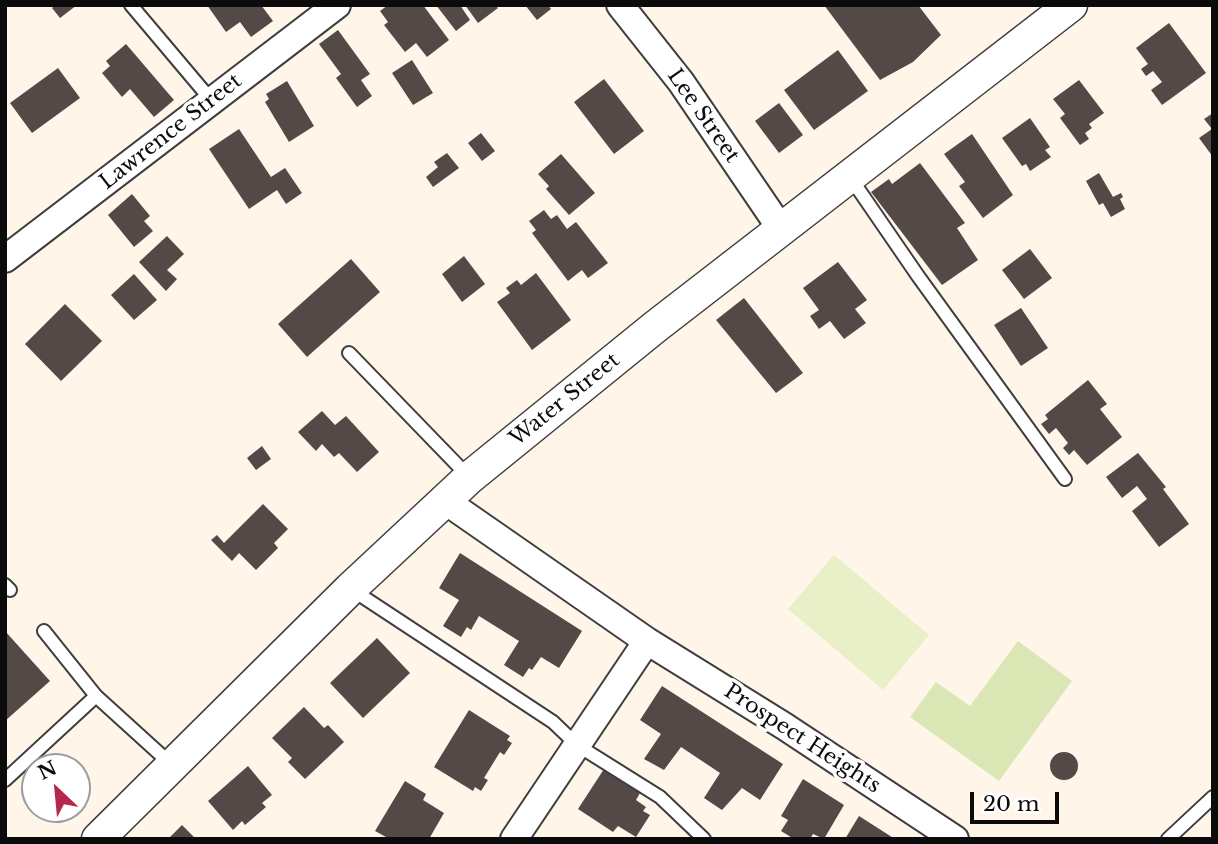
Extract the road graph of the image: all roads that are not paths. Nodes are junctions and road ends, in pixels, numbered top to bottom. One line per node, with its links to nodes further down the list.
1 (131, 5): 5 (lane)
2 (337, 5): 5 (street, Lawrence Street)
3 (620, 5): 7 (street, Lee Street)
4 (1071, 5): 6 (street, Water Street)
5 (212, 101): 8 (street, Lawrence Street)
6 (849, 176): 7 (street, Water Street); 11 (lane)
7 (781, 229): 10 (street, Water Street)
8 (5, 259)
9 (349, 353): 10 (lane)
10 (469, 478): 12 (street, Water Street)
11 (1065, 479)
12 (444, 500): 13 (street, Water Street); 15 (street, Prospect Heights)
13 (349, 589): 17 (lane); 18 (street, Water Street)
14 (44, 631): 16 (lane)
15 (647, 641): 17 (street); 24 (street, Prospect Heights)
16 (96, 696): 18 (lane); 19 (lane)
17 (577, 745): 22 (street); 23 (lane)
18 (172, 765): 21 (street, Water Street)
19 (5, 780)
20 (1213, 797): 25 (lane)
21 (98, 839)
22 (514, 839)
23 (704, 839)
24 (955, 839)
25 (1168, 839)

